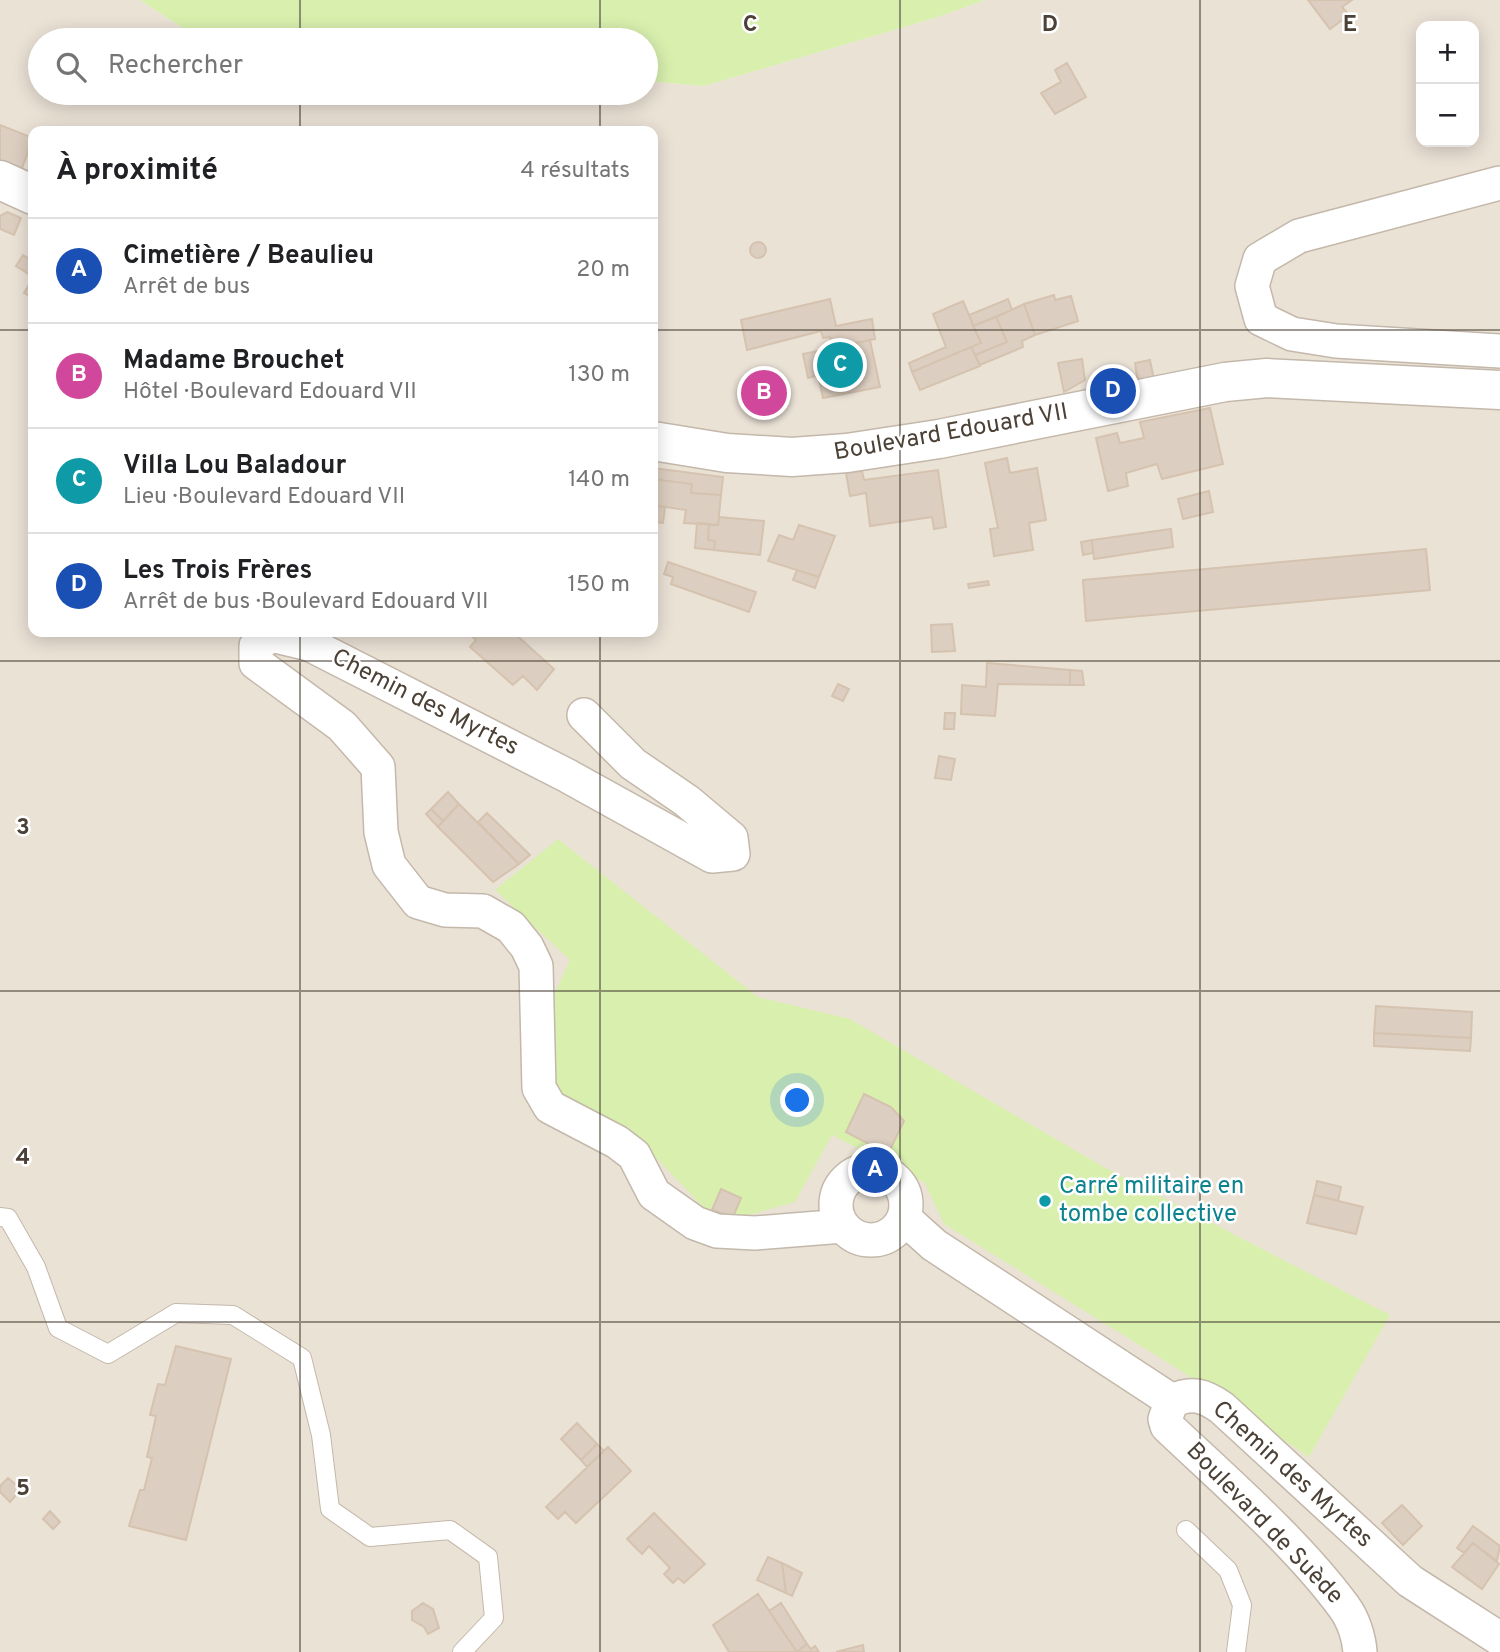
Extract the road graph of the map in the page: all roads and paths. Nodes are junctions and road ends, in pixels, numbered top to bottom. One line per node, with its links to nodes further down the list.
1 (0, 180): 3 (street)
2 (1500, 183): 4 (street)
3 (28, 193)
4 (1500, 351)
5 (1500, 390): 6 (street, Boulevard Edouard VII)
6 (658, 442)
7 (268, 637): 12 (street, Chemin des Myrtes)
8 (279, 637): 9 (street, Chemin des Myrtes)
9 (584, 715)
10 (0, 1217): 16 (lane)
11 (904, 1218): 12 (street); 12 (street); 13 (street)
12 (843, 1226)
13 (1172, 1401): 15 (street, Chemin des Myrtes); 18 (street, Boulevard de Suède)
14 (1186, 1530): 17 (lane)
15 (1500, 1639)
16 (462, 1652)
17 (1236, 1652)
18 (1360, 1652)

